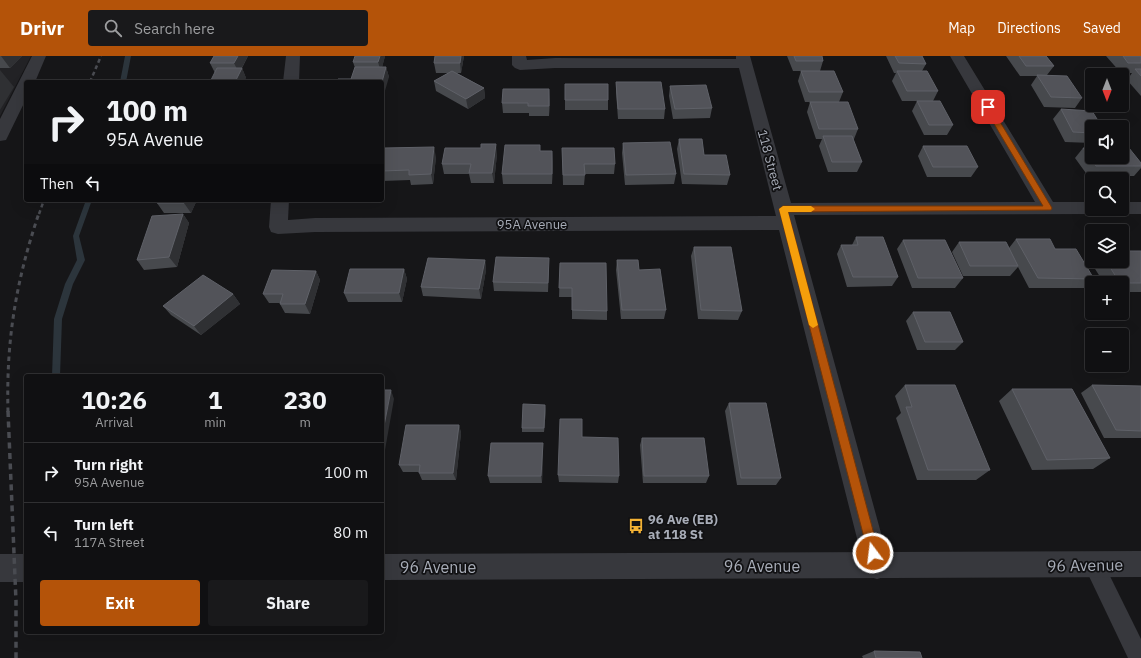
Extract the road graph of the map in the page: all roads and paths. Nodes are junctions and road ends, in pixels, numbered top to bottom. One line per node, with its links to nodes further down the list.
1 (39, 56): 6 (street)
2 (294, 56): 7 (street)
3 (957, 56): 11 (street)
4 (519, 60): 5 (street)
5 (744, 60): 15 (street, 118 Street)
6 (27, 80)
7 (291, 80)
8 (24, 87): 9 (street)
9 (0, 136)
10 (280, 202): 15 (street, 95A Avenue)
11 (1048, 208): 12 (street, 95A Avenue); 15 (street, 95A Avenue)
12 (1085, 208)
13 (1129, 208): 14 (street)
14 (1141, 208)
15 (785, 216): 18 (street, 118 Street)
16 (1141, 564): 17 (street, 96 Avenue)
17 (1094, 565): 18 (street, 96 Avenue); 22 (lane)
18 (877, 566): 19 (street, 96 Avenue)
19 (384, 567)
20 (0, 568): 21 (street)
21 (24, 568)
22 (1139, 658)

